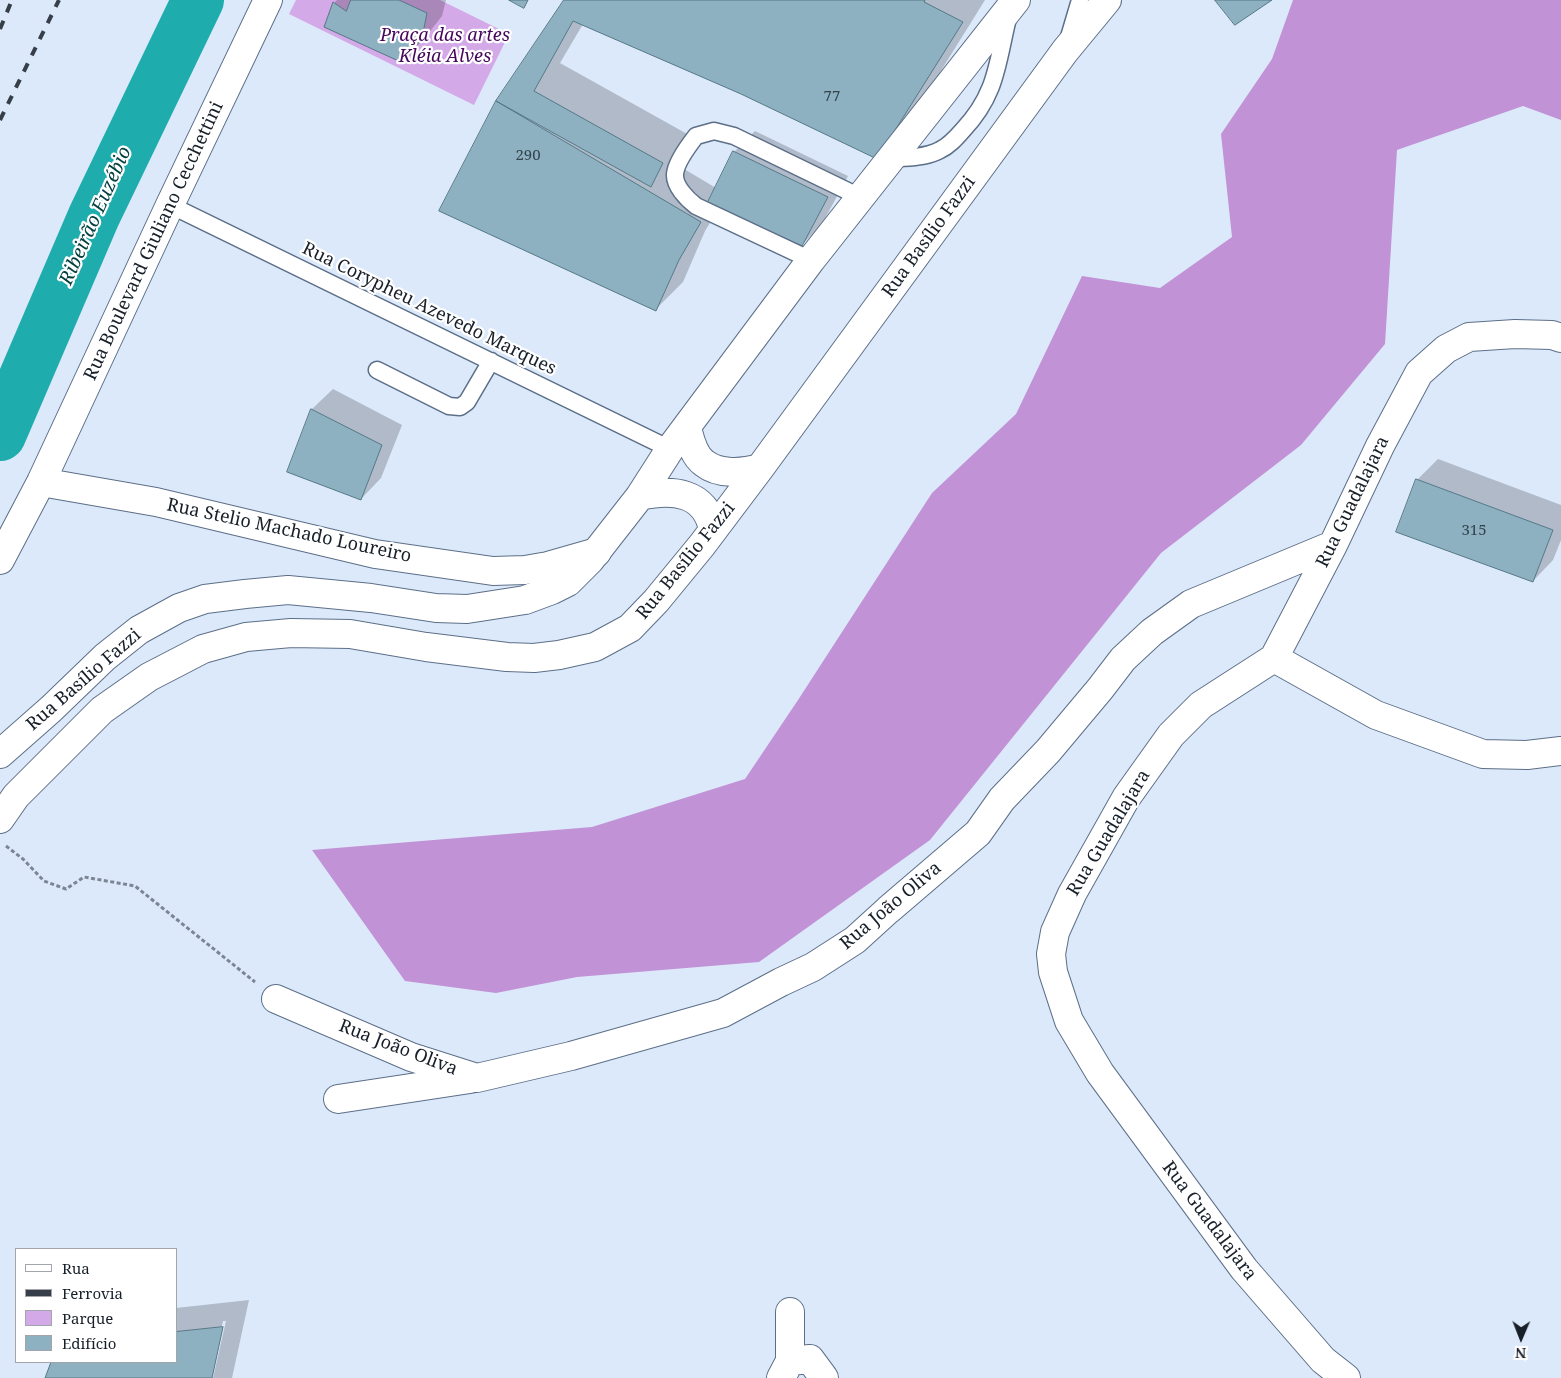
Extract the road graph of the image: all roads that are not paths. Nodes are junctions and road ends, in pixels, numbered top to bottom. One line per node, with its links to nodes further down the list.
1 (268, 0): 8 (street, Rua Boulevard Giuliano Cecchettini)
2 (1080, 0): 5 (lane)
3 (1107, 0): 5 (street, Rua Basílio Fazzi)
4 (1013, 3): 6 (street, Rua Basílio Fazzi); 6 (lane)
5 (1065, 51): 15 (street, Rua Basílio Fazzi)
6 (891, 158): 7 (street, Rua Basílio Fazzi)
7 (860, 197): 9 (street, Rua Basílio Fazzi); 9 (lane)
8 (170, 205): 11 (lane, Rua Corypheu Azevedo Marques); 16 (street, Rua Boulevard Giuliano Cecchettini)
9 (811, 260): 13 (street, Rua Basílio Fazzi)
10 (1561, 338): 19 (street, Rua Guadalajara)
11 (490, 361): 12 (lane); 14 (lane, Rua Corypheu Azevedo Marques)
12 (377, 370)
13 (687, 428): 14 (street, Rua Basílio Fazzi); 15 (street)
14 (670, 449): 17 (street, Rua Basílio Fazzi)
15 (760, 468): 18 (street, Rua Basílio Fazzi)
16 (41, 482): 20 (street, Rua Stelio Machado Loureiro); 21 (street, Rua Boulevard Giuliano Cecchettini)
17 (640, 496): 18 (street); 20 (street, Rua Basílio Fazzi)
18 (713, 529): 25 (street, Rua Basílio Fazzi)
19 (1333, 545): 22 (street, Rua Guadalajara); 27 (street, Rua João Oliva)
20 (596, 552): 24 (street, Rua Basílio Fazzi)
21 (0, 560)
22 (1274, 658): 23 (street); 32 (street, Rua Guadalajara)
23 (1561, 751)
24 (0, 754)
25 (0, 819)
26 (276, 999): 27 (street, Rua João Oliva)
27 (477, 1078): 28 (street)
28 (338, 1099)
29 (790, 1312): 30 (street)
30 (785, 1369): 31 (street)
31 (824, 1378)
32 (1346, 1378)

